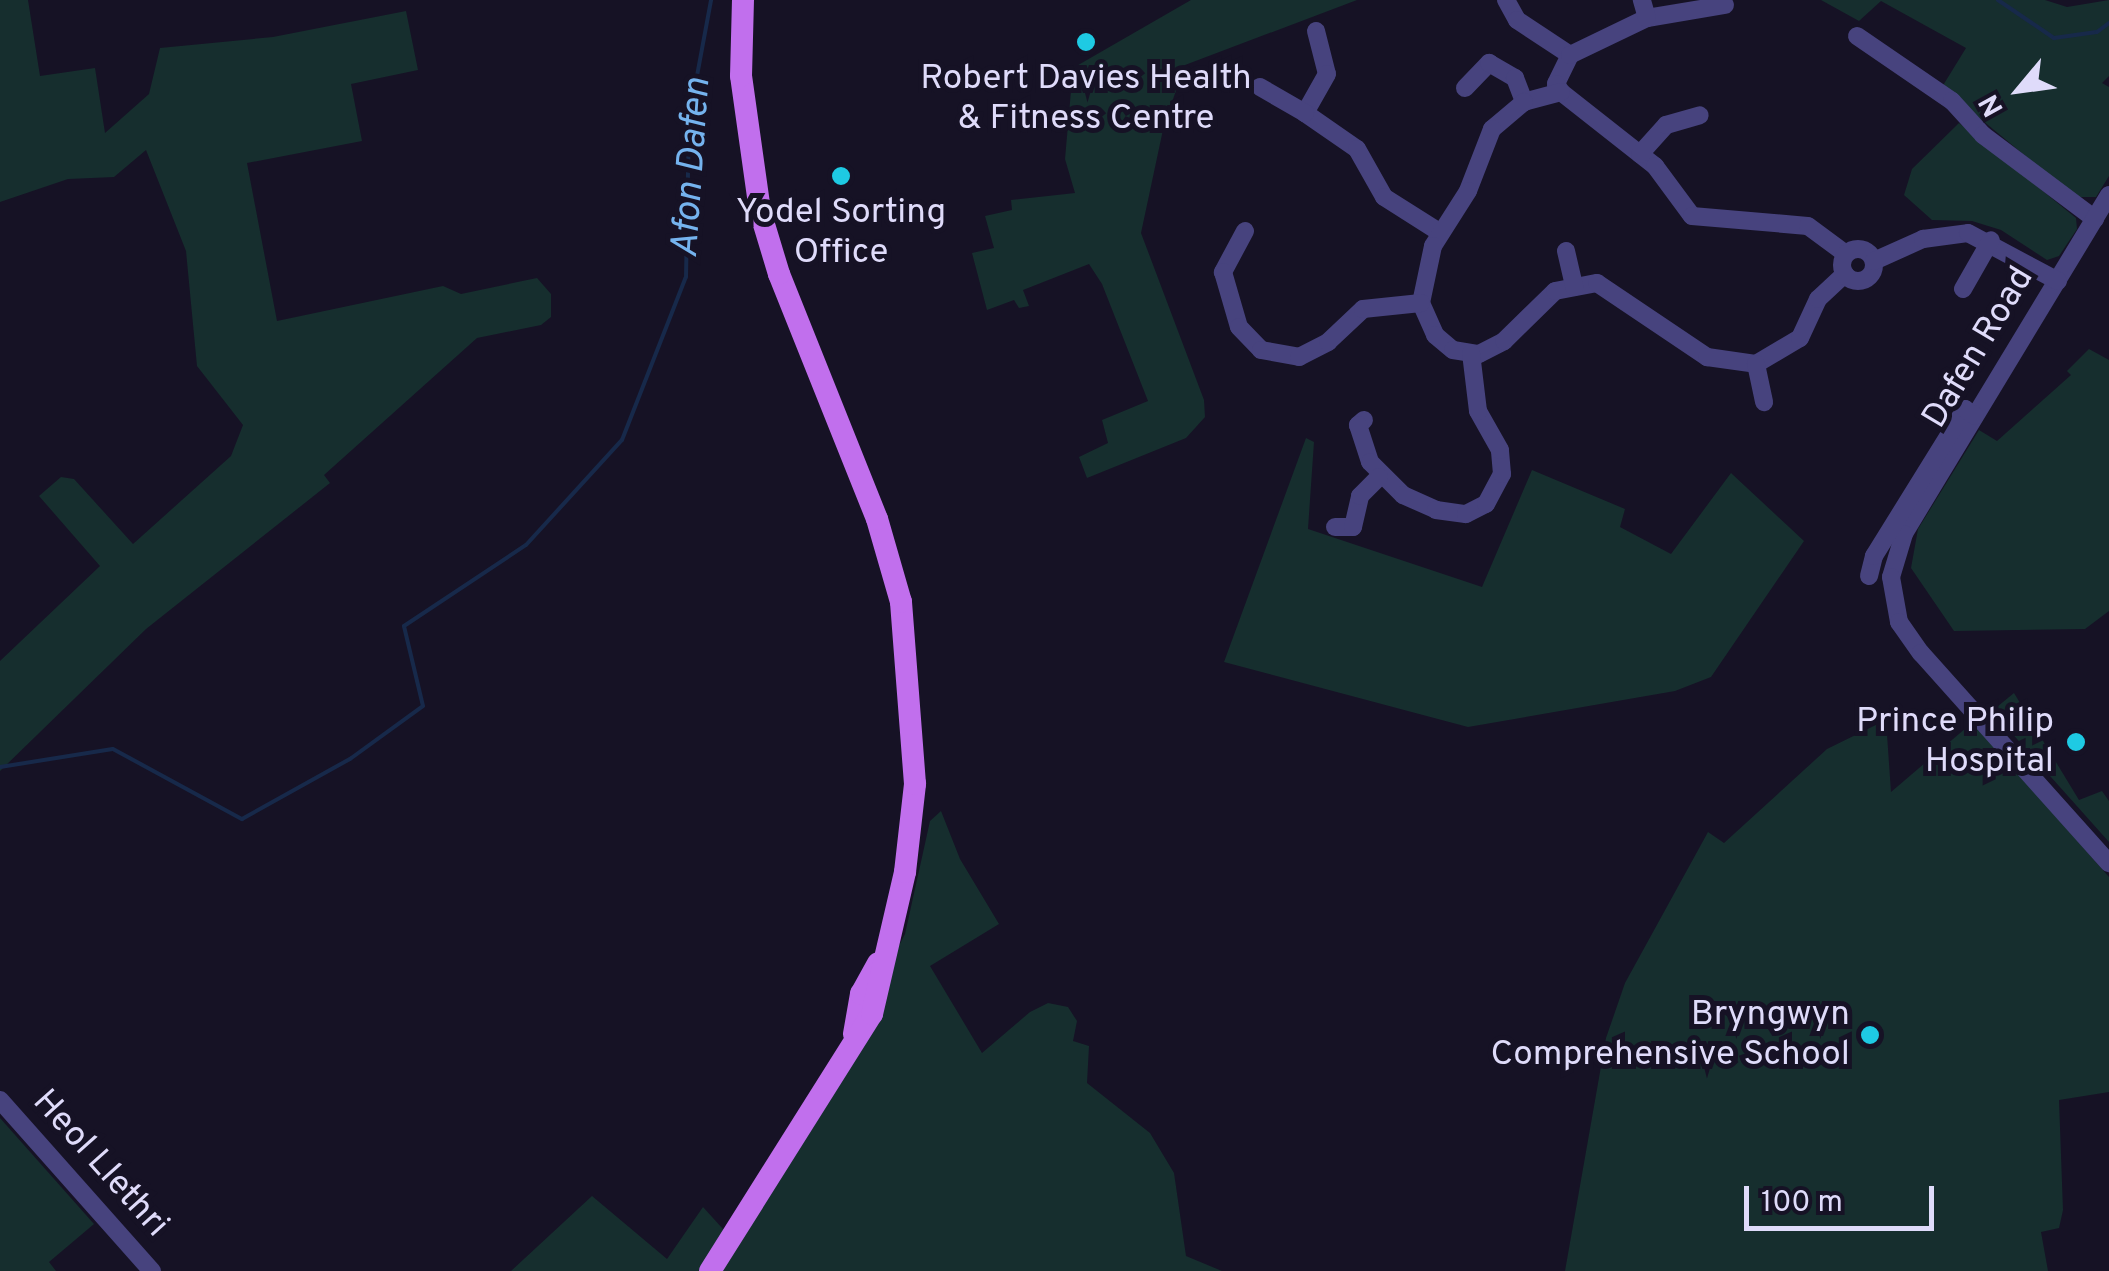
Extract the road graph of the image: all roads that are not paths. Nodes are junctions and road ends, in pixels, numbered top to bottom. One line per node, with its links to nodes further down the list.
1 (743, 0): 39 (main road)
2 (1506, 0): 7 (street)
3 (1724, 5): 4 (street)
4 (1644, 9): 7 (street)
5 (1316, 30): 12 (street)
6 (1857, 36): 16 (street)
7 (1570, 54): 10 (street)
8 (1260, 87): 12 (street)
9 (1465, 88): 11 (street)
10 (1562, 92): 11 (street); 14 (street)
11 (1524, 102): 18 (street)
12 (1306, 114): 18 (street)
13 (1700, 114): 14 (street)
14 (1640, 154): 21 (street)
15 (2109, 196): 16 (street, Dafen Road)
16 (2095, 219): 24 (street, Dafen Road)
17 (1245, 230): 27 (street)
18 (1441, 233): 27 (street)
19 (1991, 240): 22 (street); 24 (street); 26 (street)
20 (1566, 250): 25 (street)
21 (1846, 254): 22 (street); 23 (street)
22 (1874, 262): 23 (street)
23 (1844, 274): 29 (street)
24 (2058, 281): 31 (street, Dafen Road)
25 (1574, 287): 28 (street); 29 (street)
26 (1962, 289)
27 (1420, 303): 28 (street)
28 (1472, 353): 33 (street)
29 (1756, 364): 30 (street)
30 (1764, 402)
31 (1975, 416): 35 (street); 36 (street, Dafen Road)
32 (1364, 420): 33 (street)
33 (1379, 477): 34 (street)
34 (1336, 527)
35 (1869, 576)
36 (2109, 863)
37 (0, 1100): 38 (street, Heol Llethri)
38 (152, 1271)
39 (710, 1271)

